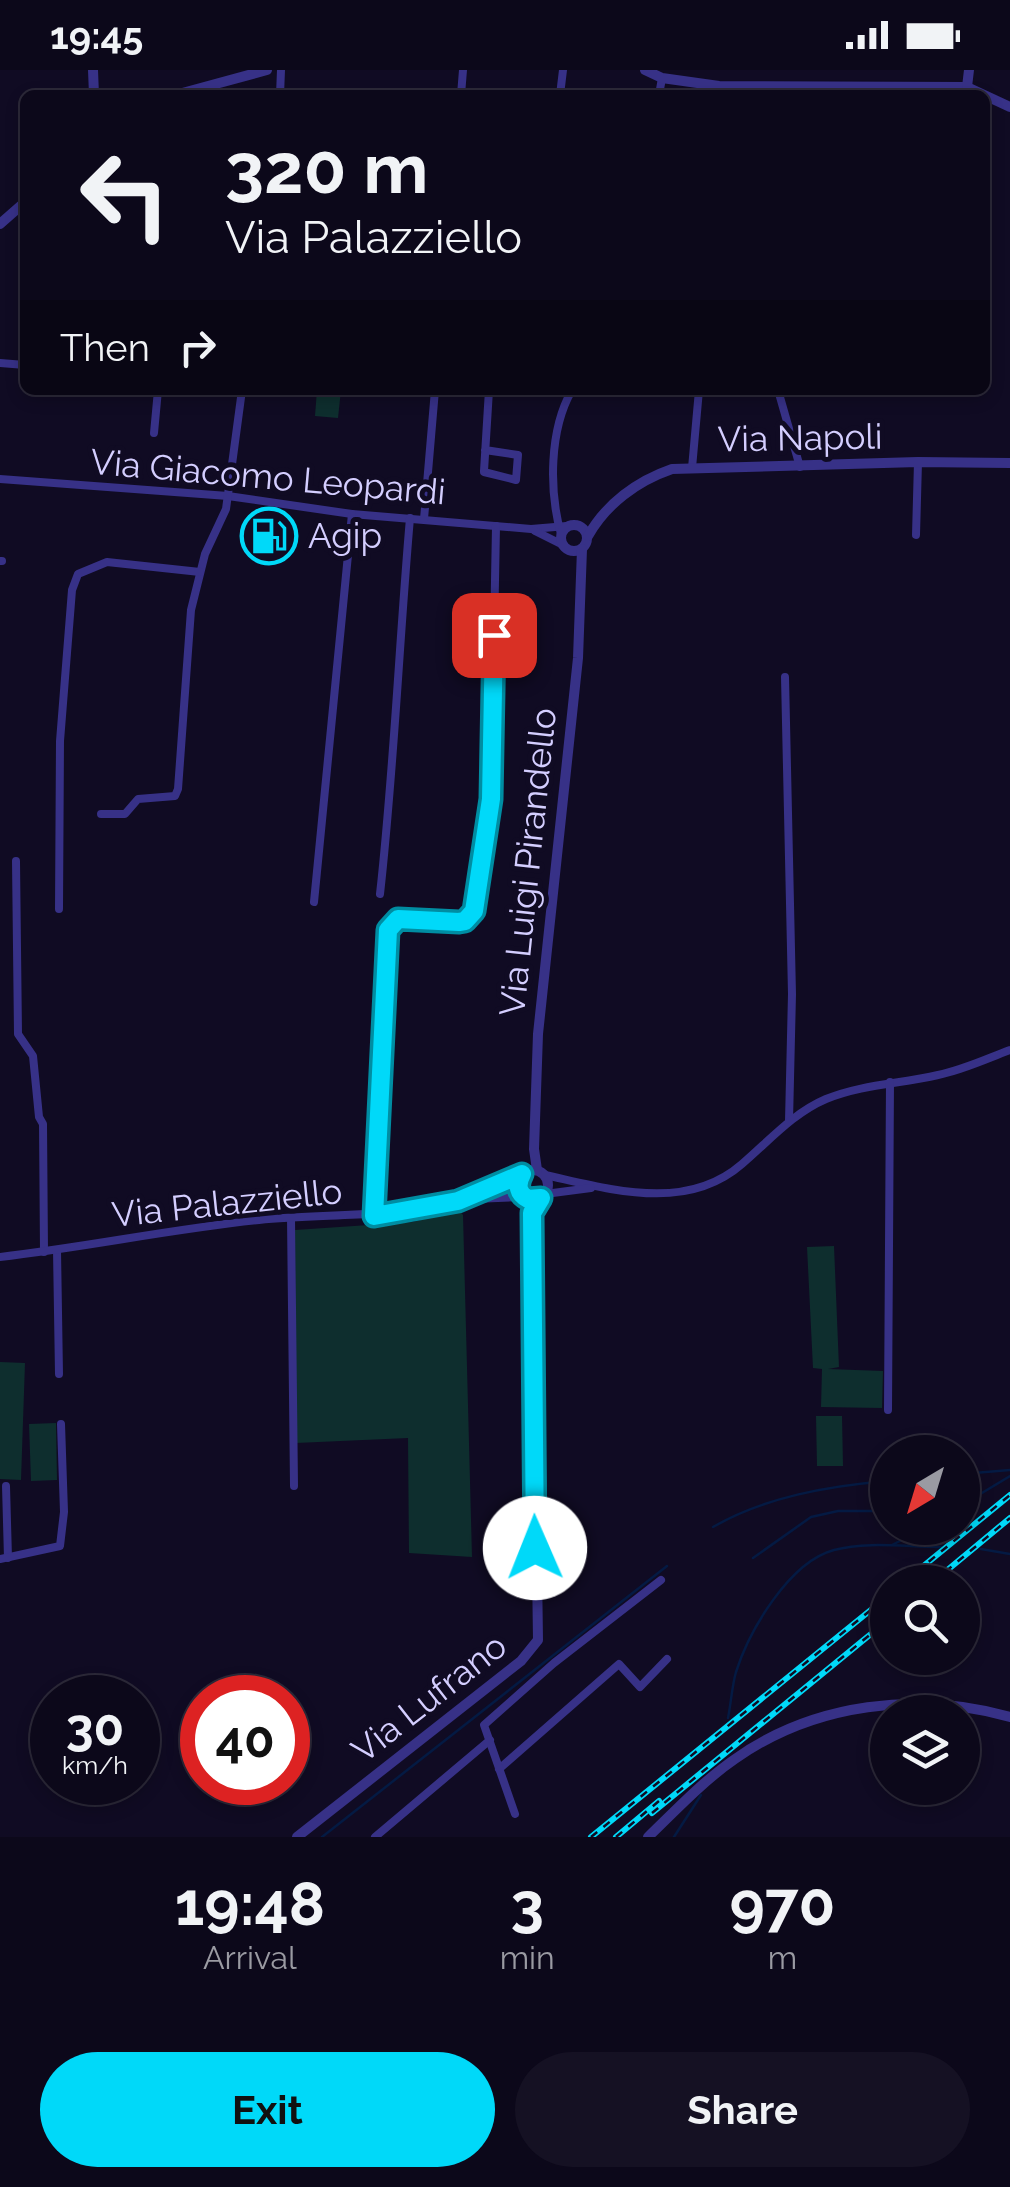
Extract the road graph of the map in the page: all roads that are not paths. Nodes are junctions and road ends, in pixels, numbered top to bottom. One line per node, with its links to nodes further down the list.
1 (266, 70): 6 (street)
2 (644, 70): 4 (street)
3 (969, 70): 5 (street)
4 (662, 78): 7 (street); 8 (street)
5 (967, 87): 8 (street); 9 (street)
6 (194, 90)
7 (660, 90)
8 (808, 90)
9 (973, 90)
10 (20, 206): 11 (street)
11 (0, 224)
12 (158, 395): 19 (street)
13 (241, 395): 26 (street)
14 (435, 395): 30 (street)
15 (489, 395): 20 (street)
16 (570, 395): 33 (street)
17 (698, 395): 24 (street)
18 (779, 395): 23 (street)
19 (154, 433)
20 (485, 450): 20 (street)
21 (918, 462): 22 (street, Via Napoli); 23 (street, Via Napoli); 34 (street)
22 (1010, 462)
23 (800, 467): 24 (street, Via Napoli)
24 (692, 468): 27 (street, Via Napoli)
25 (0, 479): 26 (street, Via Giacomo Leopardi)
26 (228, 496): 28 (street, Via Giacomo Leopardi); 37 (street)
27 (605, 511): 33 (street, Via Napoli); 35 (street, Via Napoli)
28 (352, 514): 29 (street, Via Giacomo Leopardi); 43 (street)
29 (410, 518): 30 (street, Via Giacomo Leopardi); 42 (street)
30 (424, 520): 31 (street, Via Giacomo Leopardi)
31 (496, 526): 32 (street, Via Giacomo Leopardi); 52 (street)
32 (531, 530): 33 (street, Via Giacomo Leopardi); 33 (street, Via Giacomo Leopardi)
33 (566, 533): 35 (street); 36 (street); 38 (street, Via Luigi Pirandello)
34 (916, 535)
35 (588, 536): 36 (street, Via Napoli)
36 (582, 548): 38 (street, Via Luigi Pirandello)
37 (200, 572): 40 (street); 44 (street)
38 (578, 582): 48 (street, Via Luigi Pirandello)
39 (785, 676): 47 (street)
40 (101, 814)
41 (16, 861): 55 (street)
42 (380, 894)
43 (314, 902)
44 (59, 909)
45 (1010, 1050): 46 (street, Via Palazziello)
46 (890, 1082): 47 (street, Via Palazziello); 58 (street)
47 (789, 1120): 49 (street, Via Palazziello)
48 (533, 1172): 49 (street, Via Palazziello); 50 (street); 50 (street); 51 (street, Via Palazziello)
49 (605, 1188): 50 (street, Via Palazziello)
50 (534, 1197): 51 (street, Via Palazziello); 69 (street, Via Lufrano)
51 (458, 1201): 52 (street, Via Palazziello)
52 (374, 1216): 53 (street, Via Palazziello)
53 (291, 1218): 54 (street, Via Palazziello); 61 (street)
54 (57, 1250): 55 (street, Via Palazziello); 57 (street)
55 (44, 1252): 56 (street, Via Palazziello)
56 (0, 1257)
57 (58, 1374)
58 (888, 1410)
59 (61, 1424): 62 (street)
60 (6, 1486): 62 (street)
61 (294, 1486)
62 (4, 1558)
63 (661, 1580): 66 (street)
64 (667, 1659): 67 (street)
65 (1010, 1717): 71 (street)
66 (490, 1740): 67 (street); 70 (street)
67 (500, 1769): 68 (street)
68 (514, 1814)
69 (297, 1837)
70 (376, 1837)
71 (648, 1837)

